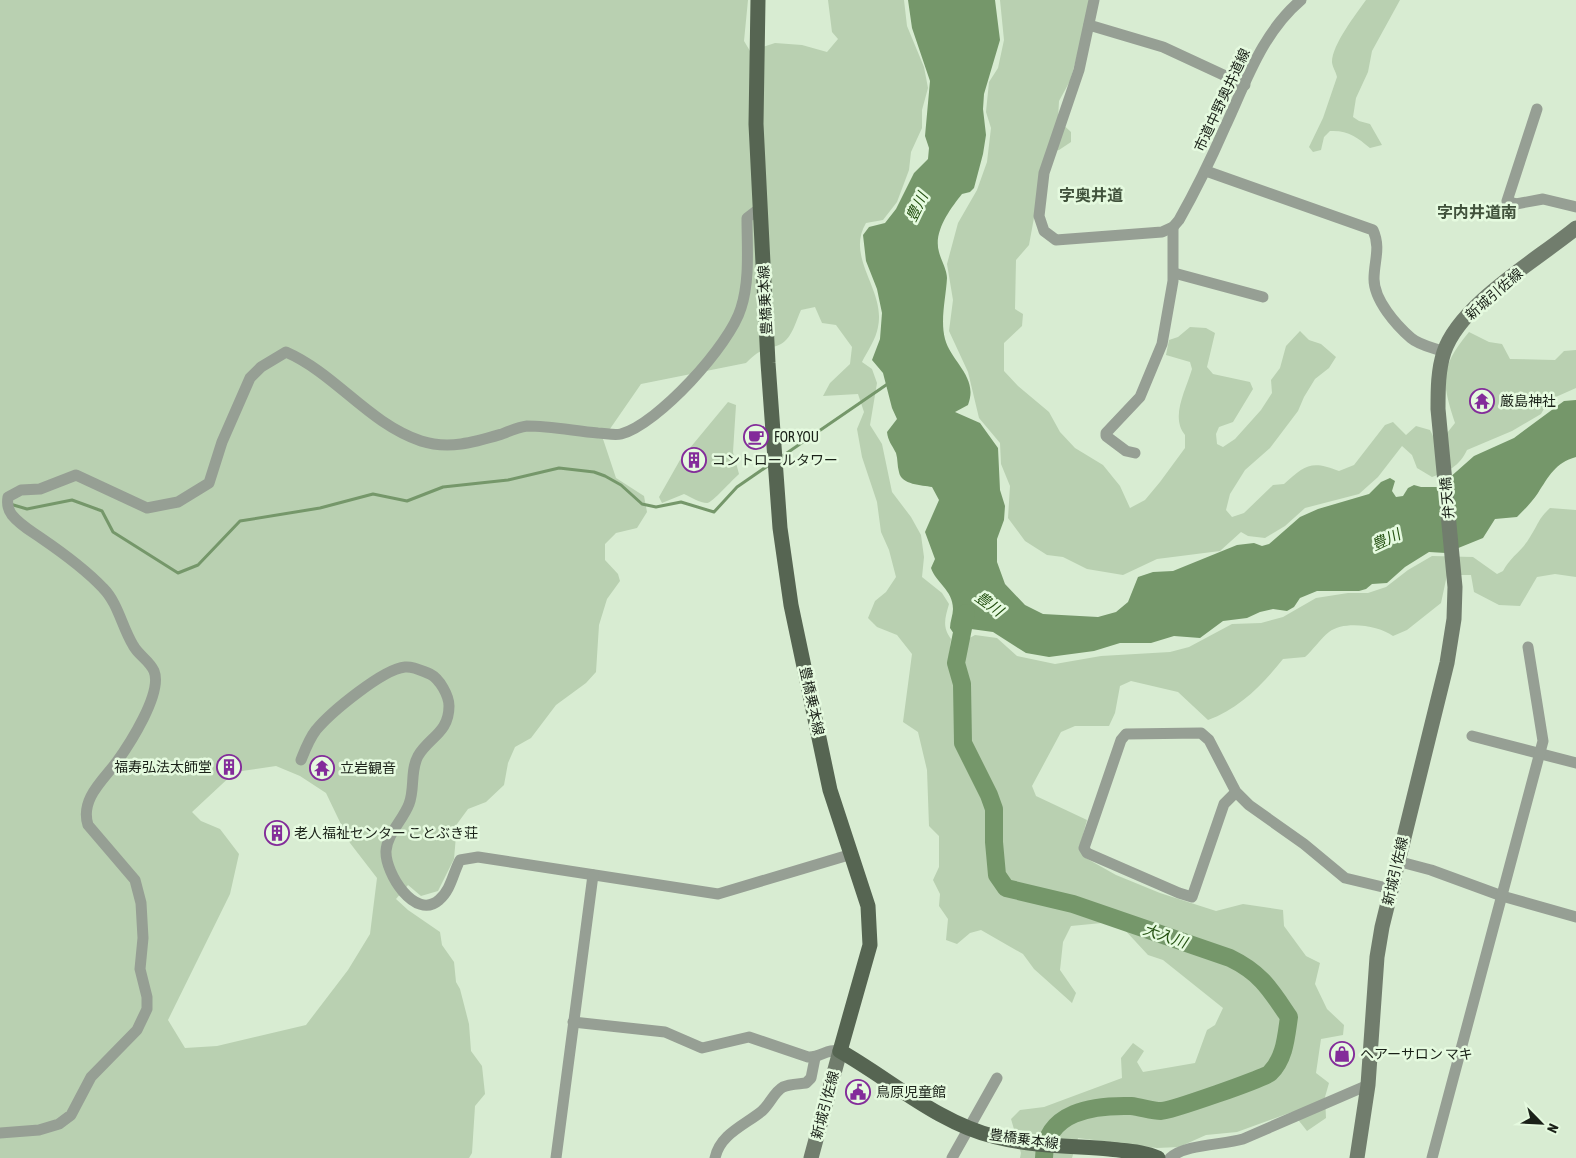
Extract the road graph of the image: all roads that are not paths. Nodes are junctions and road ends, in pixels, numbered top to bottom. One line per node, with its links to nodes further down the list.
1 (758, 0): 9 (main road, 豊橋乗本線)
2 (1094, 0): 4 (street)
3 (1301, 0): 5 (street, 市道中野奥井道線)
4 (1088, 25): 5 (street); 10 (street)
5 (1245, 85): 7 (street, 市道中野奥井道線)
6 (1537, 110): 8 (street)
7 (1206, 171): 10 (street, 市道中野奥井道線); 14 (street)
8 (1576, 207)
9 (760, 208): 24 (main road, 豊橋乗本線); 36 (street)
10 (1176, 224): 12 (street)
11 (1576, 228): 14 (main road, 新城引佐線)
12 (1174, 274): 13 (street); 16 (street)
13 (1263, 297)
14 (1444, 352): 15 (main road, 新城引佐線)
15 (1438, 409): 17 (main road, 弁天橋)
16 (1136, 453)
17 (1455, 587): 25 (main road, 新城引佐線)
18 (1528, 648): 20 (street)
19 (1472, 736): 20 (street)
20 (1540, 754): 22 (street); 28 (street)
21 (301, 760): 26 (street)
22 (1576, 763)
23 (1236, 792): 23 (street); 27 (street)
24 (852, 854): 26 (street); 31 (main road, 豊橋乗本線)
25 (1397, 861): 27 (main road, 新城引佐線); 28 (street)
26 (593, 874): 30 (street)
27 (1391, 889): 34 (main road, 新城引佐線)
28 (1502, 896): 29 (street); 44 (street)
29 (1576, 917)
30 (573, 1022): 32 (street); 38 (street)
31 (840, 1051): 32 (street); 35 (main road, 豊橋乗本線); 40 (main road, 新城引佐線)
32 (815, 1058): 39 (street)
33 (997, 1078): 35 (street)
34 (1368, 1085): 42 (street); 43 (main road, 新城引佐線)
35 (969, 1129): 37 (main road, 豊橋乗本線); 41 (street)
36 (0, 1133)
37 (1155, 1157)
38 (556, 1158)
39 (716, 1158)
40 (811, 1158)
41 (952, 1158)
42 (1170, 1158)
43 (1357, 1158)
44 (1432, 1158)

